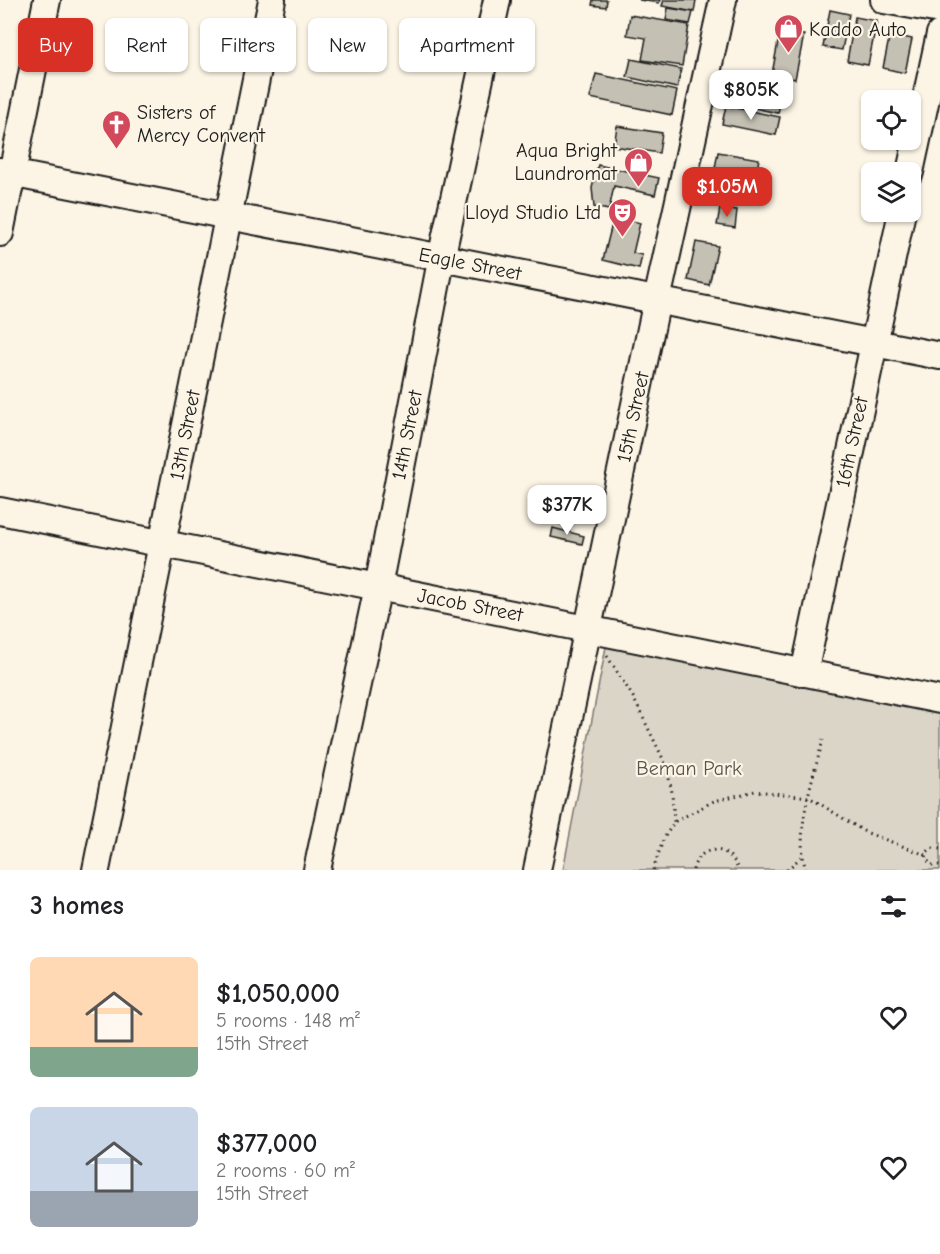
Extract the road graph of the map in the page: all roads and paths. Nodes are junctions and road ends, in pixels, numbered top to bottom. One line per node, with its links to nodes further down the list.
1 (47, 0): 9 (street)
2 (273, 0): 10 (street, 13th Street)
3 (497, 0): 13 (street, 14th Street)
4 (723, 0): 14 (street, 15th Street)
5 (884, 0): 6 (street)
6 (940, 10)
7 (940, 34): 8 (street)
8 (912, 162)
9 (6, 172): 10 (street, Eagle Street); 12 (street)
10 (228, 216): 13 (street, Eagle Street); 18 (street, 13th Street)
11 (900, 222): 15 (street, 16th Street)
12 (0, 233)
13 (442, 258): 14 (street, Eagle Street); 19 (street, 14th Street)
14 (657, 300): 15 (street, Eagle Street); 20 (street, 15th Street)
15 (873, 344): 16 (street, Eagle Street); 22 (street, 16th Street)
16 (940, 356)
17 (0, 511): 18 (street, Jacob Street)
18 (163, 544): 19 (street, Jacob Street); 32 (street, 13th Street)
19 (378, 587): 20 (street, Jacob Street); 33 (street, 14th Street)
20 (588, 629): 22 (street, Jacob Street); 34 (street, 15th Street)
21 (604, 651): 26 (path)
22 (804, 673): 23 (street, Jacob Street)
23 (940, 700)
24 (823, 740): 25 (path)
25 (809, 797): 26 (path); 28 (path); 29 (path)
26 (674, 822): 35 (path)
27 (940, 849): 28 (path)
28 (926, 855): 31 (path)
29 (802, 856): 38 (path); 39 (path)
30 (940, 865): 31 (path)
31 (933, 868)
32 (96, 870)
33 (317, 870)
34 (537, 870)
35 (653, 870)
36 (693, 870): 37 (path)
37 (738, 870)
38 (787, 870)
39 (806, 870)

